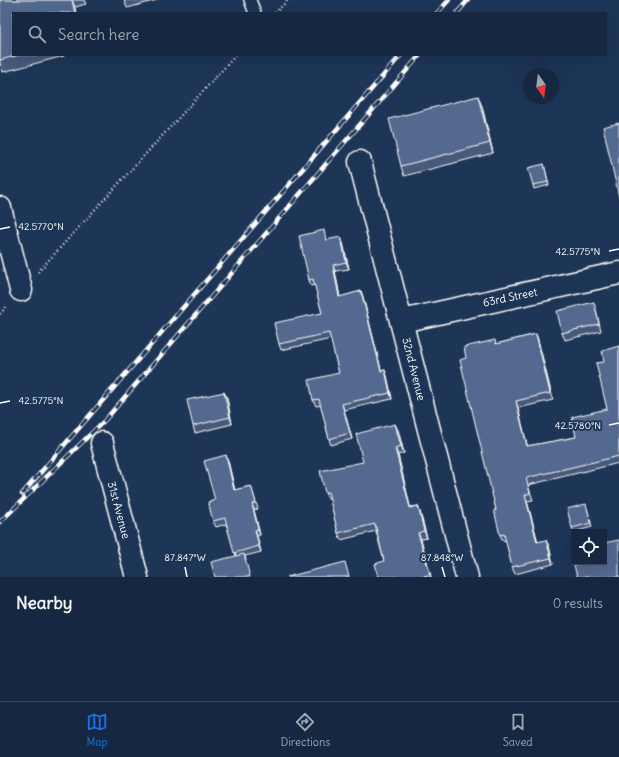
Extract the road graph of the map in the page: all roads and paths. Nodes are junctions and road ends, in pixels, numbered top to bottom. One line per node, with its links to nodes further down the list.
1 (250, 0): 3 (lane)
2 (288, 0): 4 (path)
3 (255, 12)
4 (276, 12)
5 (235, 56): 9 (path)
6 (360, 162): 11 (street, 32nd Avenue)
7 (0, 208): 9 (street)
8 (619, 273): 11 (street, 63rd Street)
9 (21, 290): 10 (path)
10 (0, 314)
11 (402, 322): 14 (street, 32nd Avenue)
12 (102, 443): 13 (street, 31st Avenue)
13 (137, 577)
14 (467, 577)

